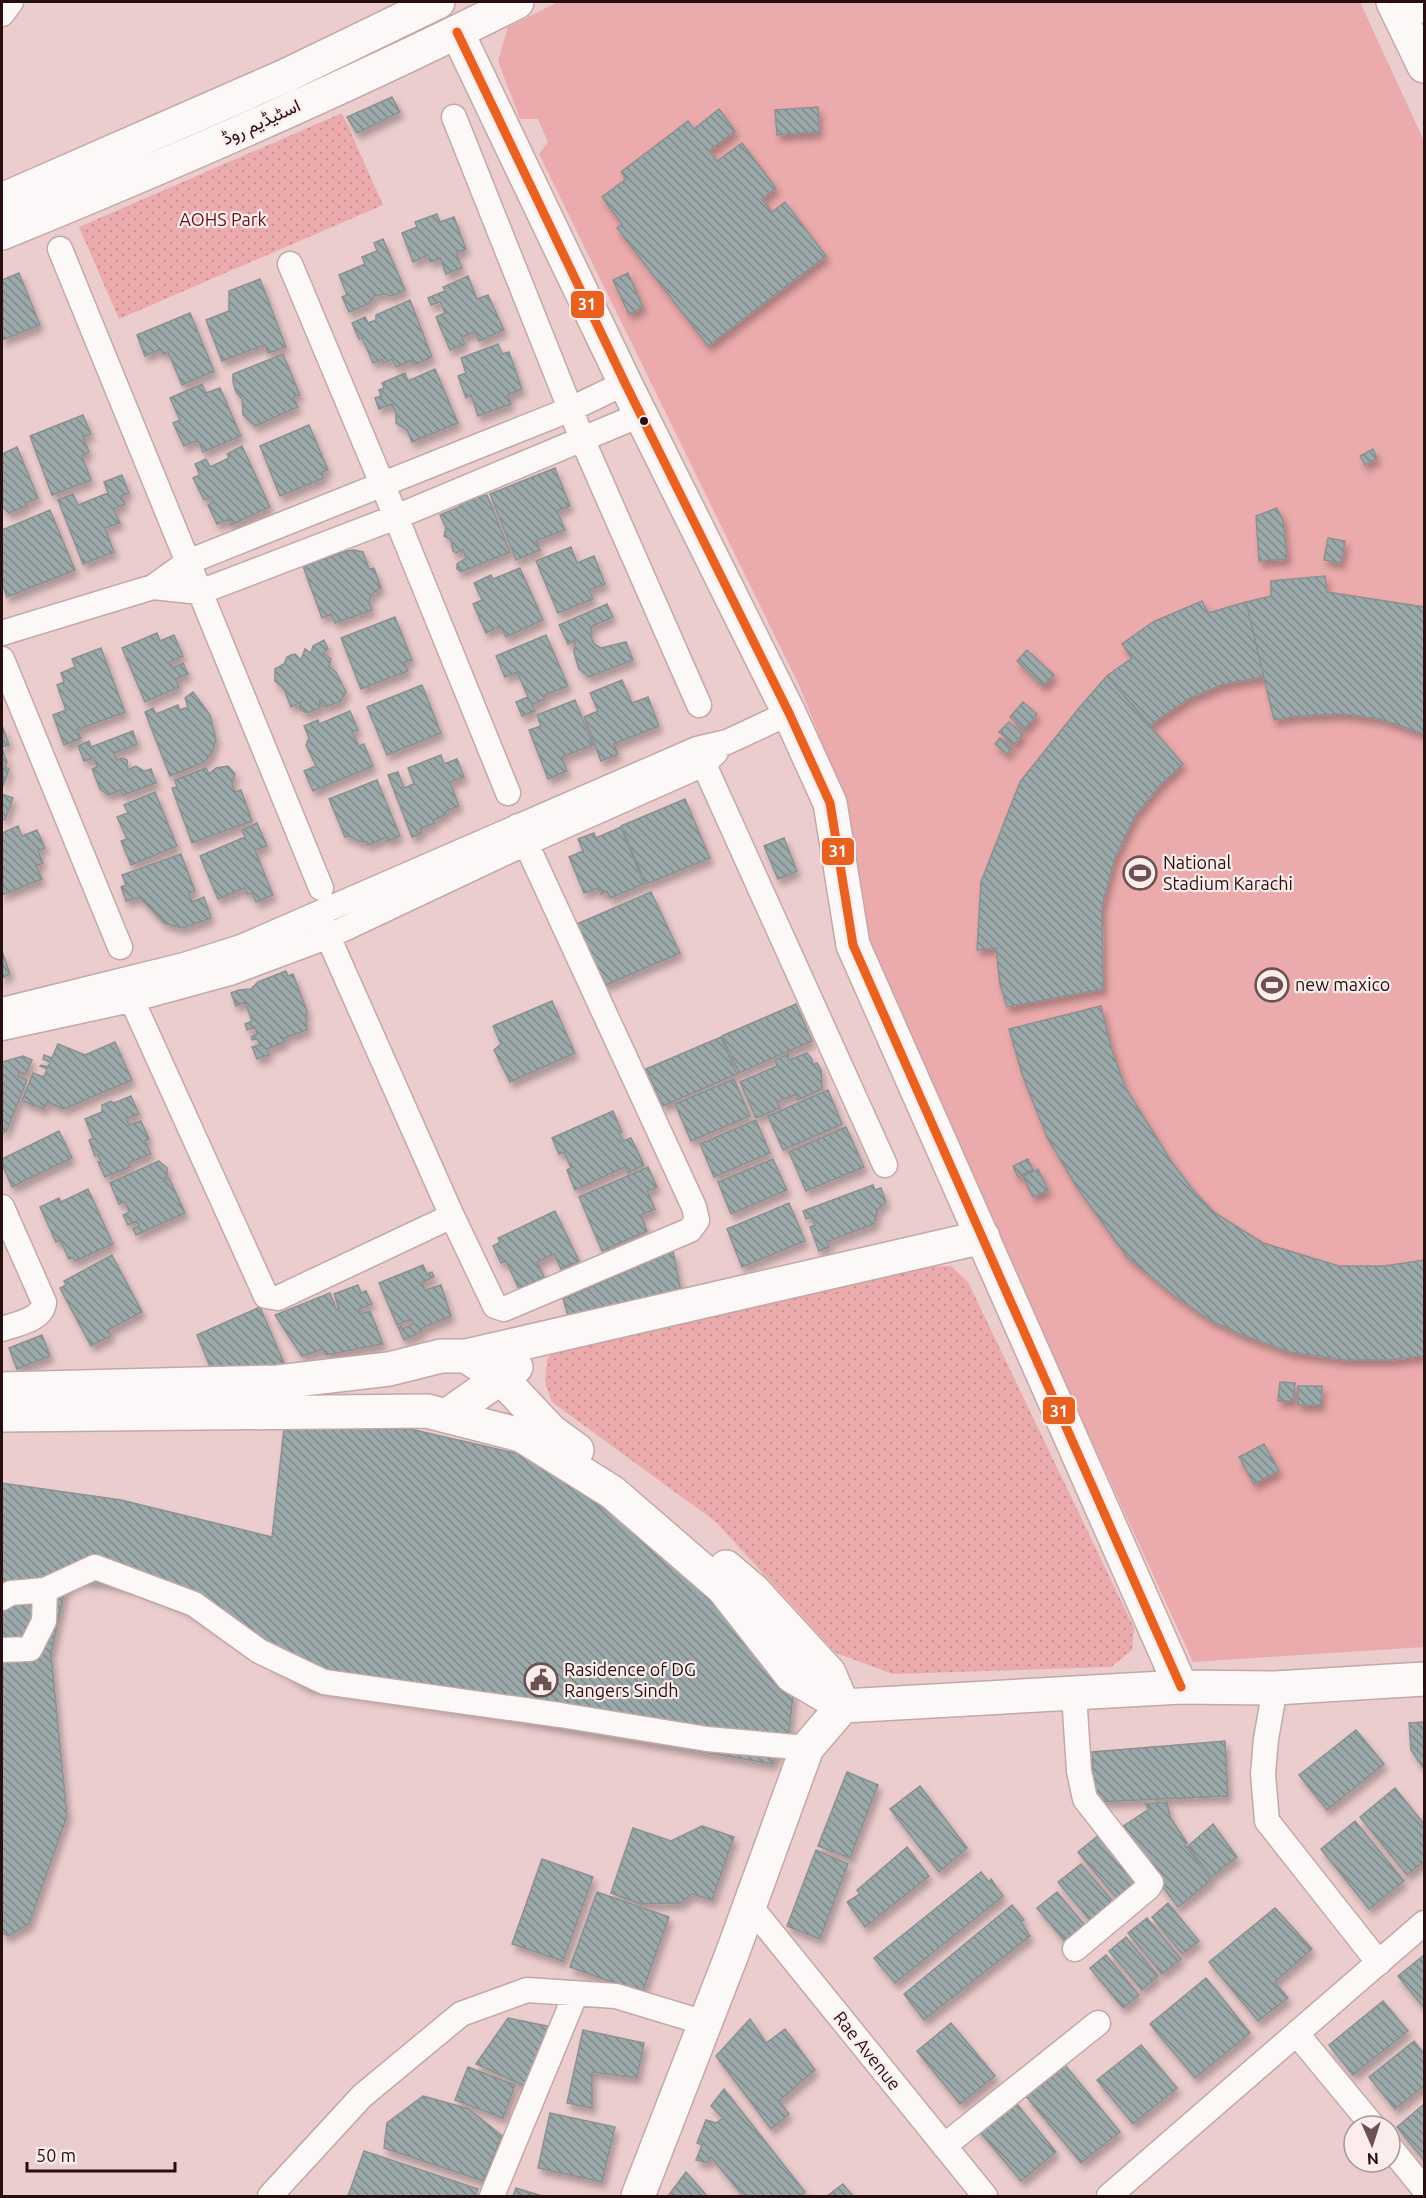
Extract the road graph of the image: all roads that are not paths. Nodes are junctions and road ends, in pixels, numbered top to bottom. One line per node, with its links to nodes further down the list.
1 (11, 2): 7 (street)
2 (438, 2): 11 (main road, اسٹیڈیم روڈ)
3 (517, 2): 8 (main road, اسٹیڈیم روڈ)
4 (1393, 2): 9 (main road)
5 (1422, 2): 6 (main road)
6 (1425, 6)
7 (2, 14)
8 (457, 32): 12 (main road, اسٹیڈیم روڈ); 15 (main road)
9 (1425, 66)
10 (454, 117): 16 (street)
11 (2, 200)
12 (2, 233)
13 (60, 249): 21 (street)
14 (290, 264): 19 (street)
15 (625, 383): 16 (street); 17 (main road)
16 (571, 409): 18 (street); 19 (street)
17 (640, 415): 18 (street); 27 (main road)
18 (583, 441): 20 (street); 26 (street)
19 (383, 485): 20 (street); 21 (street)
20 (396, 517): 23 (street); 29 (street)
21 (188, 562): 22 (street); 23 (street)
22 (153, 587): 23 (street); 24 (street)
23 (200, 592): 31 (street)
24 (2, 633)
25 (2, 659): 34 (street)
26 (699, 705)
27 (789, 713): 28 (street); 41 (main road)
28 (700, 756): 30 (street); 38 (street)
29 (508, 793)
30 (521, 835): 32 (street); 33 (street); 40 (street)
31 (321, 888)
32 (318, 914): 33 (street); 35 (street)
33 (329, 936): 35 (street); 40 (street)
34 (120, 947)
35 (127, 989): 36 (street); 37 (street); 40 (street)
36 (2, 1010)
37 (2, 1028)
38 (885, 1165)
39 (2, 1207): 42 (street)
40 (452, 1216)
41 (983, 1238): 43 (main road); 56 (main road)
42 (2, 1329)
43 (560, 1335): 44 (main road); 45 (main road)
44 (466, 1356): 46 (main road); 47 (main road)
45 (532, 1356): 47 (main road); 49 (main road)
46 (421, 1361): 48 (main road); 50 (main road)
47 (502, 1379): 49 (main road); 50 (main road)
48 (2, 1389)
49 (530, 1408): 59 (main road)
50 (437, 1413): 51 (main road); 59 (main road)
51 (2, 1415)
52 (45, 1590): 53 (street); 54 (street); 60 (street)
53 (2, 1598)
54 (2, 1650)
55 (1425, 1679): 57 (main road)
56 (1181, 1687): 57 (main road); 58 (main road)
57 (1275, 1688): 64 (street)
58 (1074, 1694): 59 (main road); 63 (street)
59 (843, 1706): 60 (main road)
60 (807, 1748): 61 (main road)
61 (750, 1906): 66 (main road); 70 (street, Rae Avenue)
62 (1425, 1923): 64 (street)
63 (1075, 1949)
64 (1379, 1963): 68 (street)
65 (576, 1993): 66 (street); 73 (street); 74 (street)
66 (705, 2023): 75 (main road)
67 (1098, 2023): 70 (street)
68 (1297, 2034): 69 (street); 77 (street)
69 (1363, 2114)
70 (944, 2146): 76 (street, Rae Avenue)
71 (1402, 2161): 72 (street)
72 (1425, 2189)
73 (270, 2196)
74 (492, 2196)
75 (638, 2196)
76 (985, 2196)
77 (1109, 2196)

